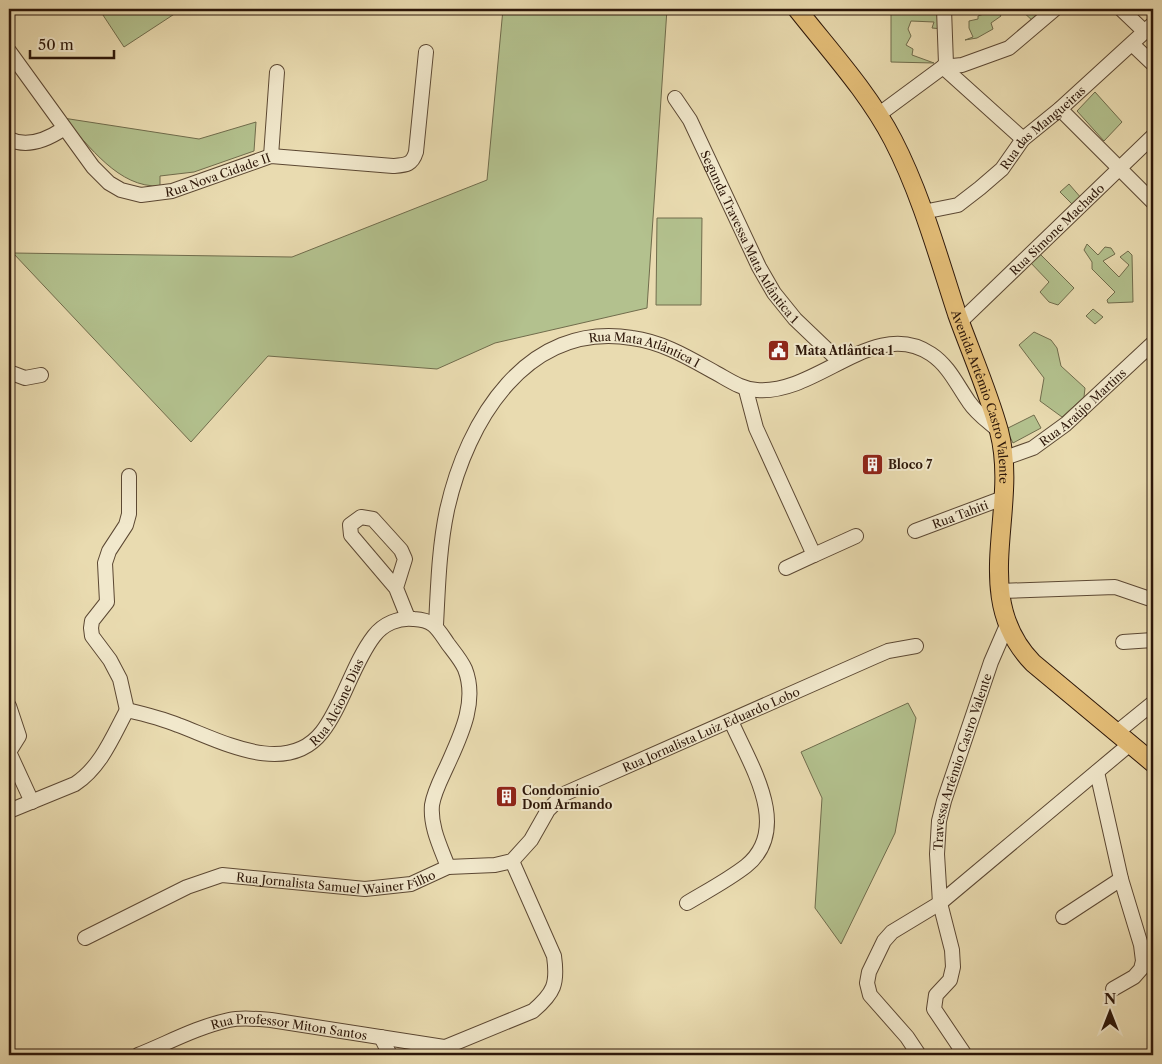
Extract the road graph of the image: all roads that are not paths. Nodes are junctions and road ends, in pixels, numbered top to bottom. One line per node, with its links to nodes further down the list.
1 (797, 9): 14 (main road, Avenida Artêmio Castro Valente)
2 (944, 9): 10 (street)
3 (1054, 9): 10 (street)
4 (1121, 9): 5 (street)
5 (1149, 28): 6 (street, Rua das Mangueiras)
6 (1132, 44): 9 (street); 13 (street, Rua das Mangueiras)
7 (9, 51): 15 (street, Rua Nova Cidade II)
8 (426, 52): 19 (street, Rua Nova Cidade II)
9 (1153, 64)
10 (943, 66): 14 (street); 18 (street)
11 (277, 72): 19 (street)
12 (675, 98): 25 (street, Segunda Travessa Mata Atlântica 1)
13 (1060, 109): 18 (street, Rua das Mangueiras); 20 (street)
14 (878, 115): 22 (main road, Avenida Artêmio Castro Valente)
15 (64, 129): 17 (street); 19 (street, Rua Nova Cidade II)
16 (1153, 136): 20 (street, Rua Simone Machado)
17 (9, 139)
18 (1023, 139): 22 (street, Rua das Mangueiras)
19 (271, 156)
20 (1120, 169): 21 (street); 23 (street, Rua Simone Machado)
21 (1153, 202)
22 (923, 212): 23 (main road, Avenida Artêmio Castro Valente)
23 (960, 322): 29 (main road, Avenida Artêmio Castro Valente)
24 (1153, 343): 30 (street, Rua Araújo Martins)
25 (840, 362): 28 (street); 29 (street)
26 (9, 372): 27 (street)
27 (42, 375)
28 (746, 390): 35 (street); 41 (street, Rua Mata Atlântica I)
29 (999, 431): 30 (main road, Avenida Artêmio Castro Valente)
30 (1005, 458): 32 (main road, Avenida Artêmio Castro Valente)
31 (129, 476): 48 (street)
32 (1003, 498): 33 (street, Rua Tahiti); 38 (main road, Avenida Artêmio Castro Valente)
33 (915, 531)
34 (856, 536): 35 (street)
35 (814, 555): 36 (street)
36 (786, 568)
37 (396, 588): 37 (street); 40 (street)
38 (1000, 591): 39 (street); 42 (main road, Avenida Artêmio Castro Valente)
39 (1153, 600)
40 (408, 618): 41 (street); 48 (street, Rua Alcione Dias)
41 (436, 625): 58 (street)
42 (1007, 626): 50 (main road, Avenida Artêmio Castro Valente); 61 (street, Travessa Artêmio Castro Valente)
43 (1153, 640): 44 (street)
44 (1123, 642)
45 (916, 646): 49 (street, Rua Jornalista Luiz Eduardo Lobo)
46 (1153, 703): 50 (street)
47 (9, 706): 52 (street)
48 (127, 710): 55 (street)
49 (732, 721): 57 (street, Rua Jornalista Luiz Eduardo Lobo); 60 (street)
50 (1116, 733): 51 (main road, Avenida Artêmio Castro Valente)
51 (1130, 744): 53 (main road, Avenida Artêmio Castro Valente); 54 (street)
52 (9, 752): 55 (street)
53 (1153, 763)
54 (1097, 772): 59 (street); 61 (street)
55 (32, 802): 56 (street)
56 (9, 811)
57 (512, 861): 58 (street); 66 (street)
58 (448, 867): 63 (street, Rua Jornalista Samuel Wainer Filho)
59 (1121, 879): 62 (street); 64 (street)
60 (687, 903)
61 (940, 903): 70 (street); 71 (street, Travessa Artêmio Castro Valente)
62 (1063, 917)
63 (85, 938)
64 (1113, 989)
65 (381, 1037): 66 (street, Rua Professor Miton Santos); 67 (street, Rua Professor Miton Santos); 68 (street)
66 (444, 1047): 69 (street)
67 (138, 1055)
68 (390, 1055)
69 (426, 1055)
70 (919, 1055)
71 (965, 1055)

